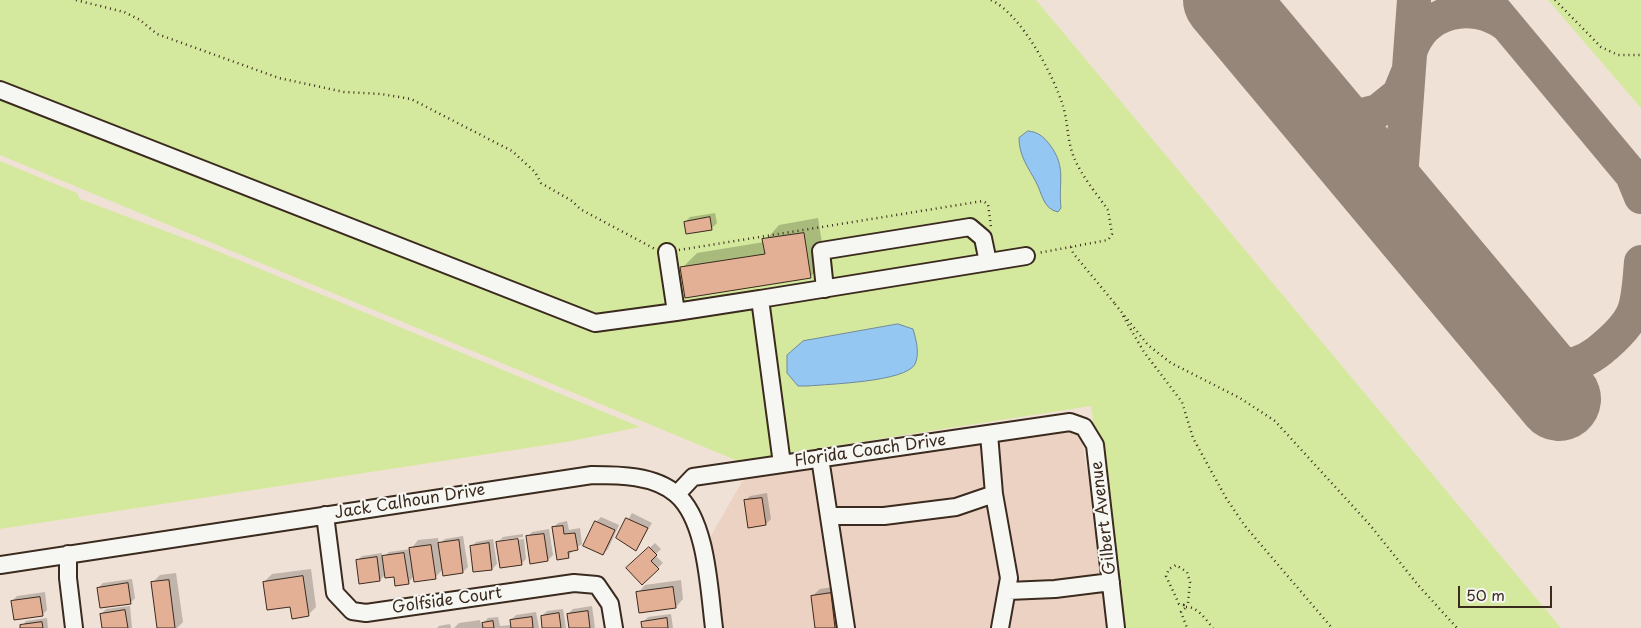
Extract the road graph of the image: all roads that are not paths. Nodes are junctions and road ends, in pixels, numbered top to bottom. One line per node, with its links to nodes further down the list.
1 (0, 90): 7 (street)
2 (664, 253): 7 (street)
3 (1026, 256): 4 (street)
4 (988, 262): 5 (street); 5 (street)
5 (825, 289): 6 (street)
6 (760, 299): 7 (street); 11 (street)
7 (676, 312)
8 (1070, 422): 9 (street, Florida Coach Drive); 18 (street, Gilbert Avenue)
9 (988, 434): 10 (street, Florida Coach Drive); 13 (street)
10 (820, 458): 11 (street, Florida Coach Drive); 15 (street)
11 (782, 464): 12 (street, Florida Coach Drive)
12 (676, 494): 14 (street, Jack Calhoun Drive); 22 (street, Jack Calhoun Drive)
13 (994, 494): 15 (street); 19 (street)
14 (325, 515): 16 (street, Jack Calhoun Drive); 21 (street, Golfside Court)
15 (829, 516): 23 (street)
16 (68, 554): 17 (street, Jack Calhoun Drive); 20 (street)
17 (0, 565)
18 (1111, 582): 19 (street); 25 (street, Gilbert Avenue)
19 (1008, 591): 24 (street)
20 (74, 628)
21 (614, 628)
22 (714, 628)
23 (846, 628)
24 (1000, 628)
25 (1116, 628)

